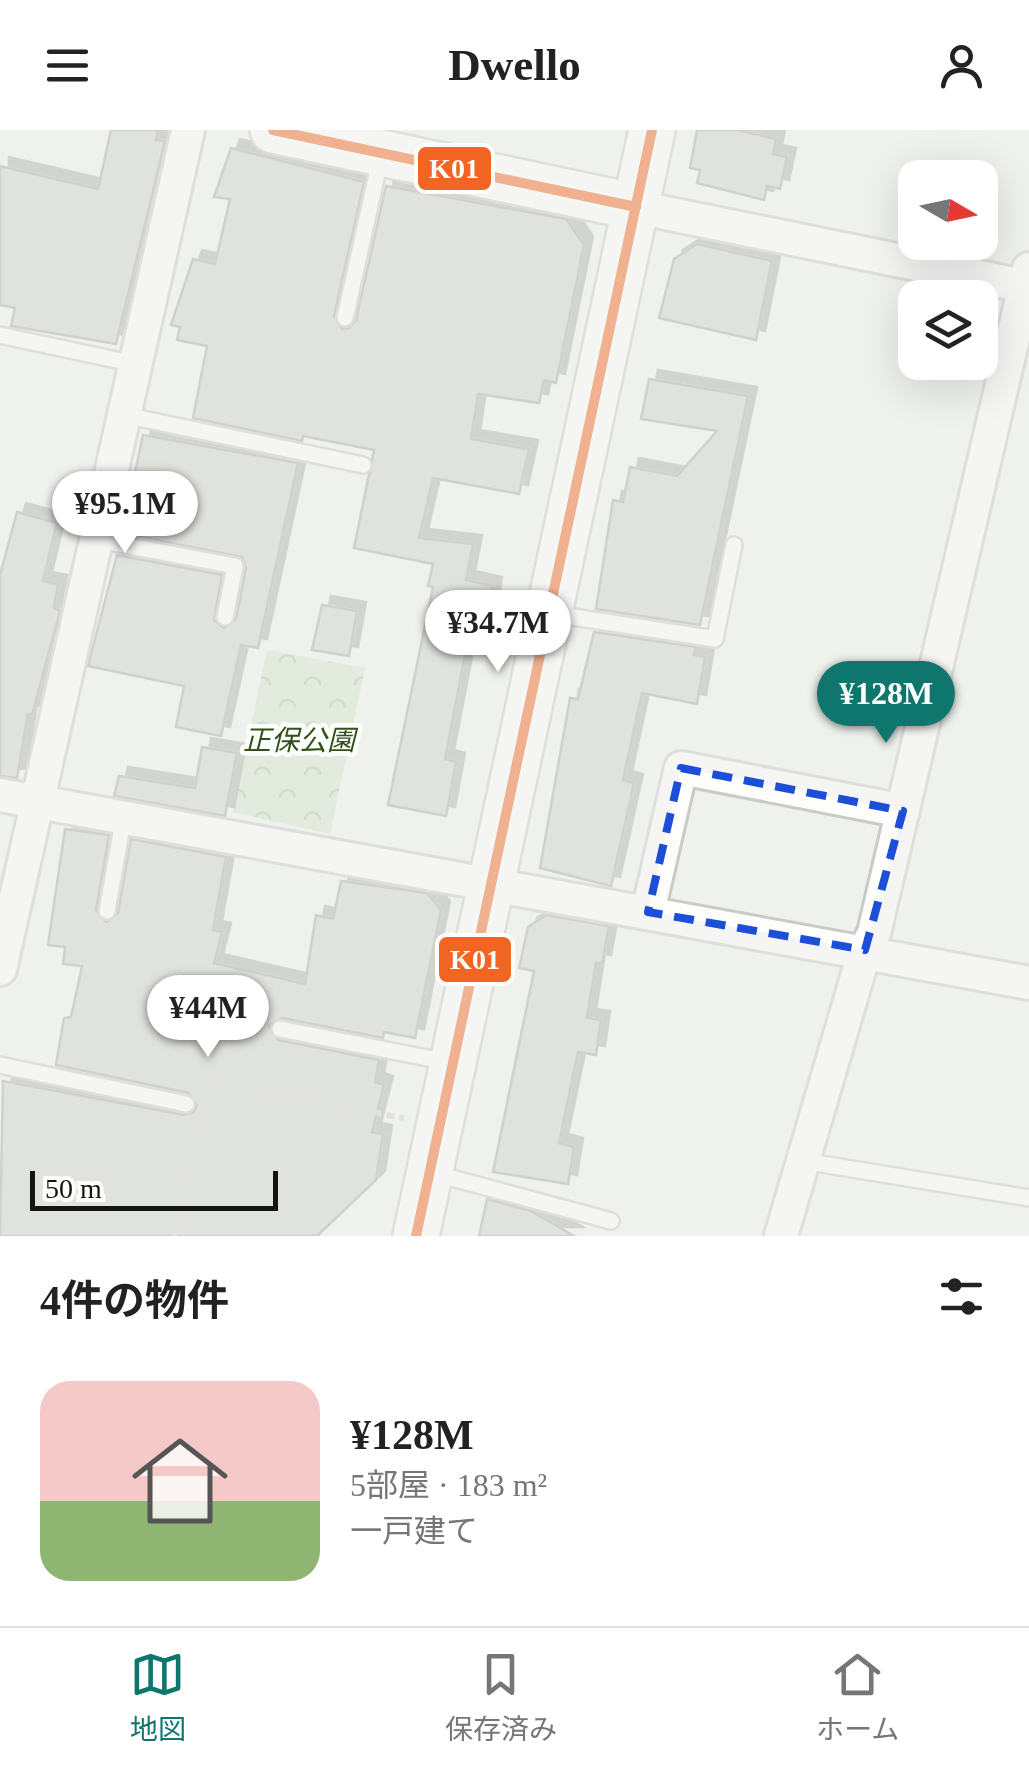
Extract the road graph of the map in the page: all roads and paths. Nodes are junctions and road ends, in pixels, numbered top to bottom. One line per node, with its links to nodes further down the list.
1 (188, 130): 9 (street)
2 (273, 130): 4 (main road)
3 (652, 130): 5 (main road)
4 (392, 150): 5 (main road); 7 (lane)
5 (636, 207): 6 (street); 14 (main road)
6 (1027, 281): 18 (street)
7 (345, 318)
8 (0, 336): 9 (lane)
9 (134, 364): 10 (street)
10 (124, 415): 11 (lane); 12 (street)
11 (363, 465)
12 (97, 540): 15 (lane); 17 (street)
13 (734, 545): 14 (lane)
14 (550, 614): 20 (main road)
15 (226, 617)
16 (0, 795): 17 (street)
17 (38, 801): 19 (street); 24 (street)
18 (903, 811): 22 (street); 23 (street)
19 (124, 816): 20 (street); 21 (lane)
20 (492, 883): 22 (street); 27 (main road)
21 (107, 910)
22 (648, 912): 23 (street)
23 (865, 950): 25 (street); 32 (street)
24 (0, 968)
25 (1029, 983)
26 (280, 1030): 27 (lane)
27 (452, 1062): 31 (main road)
28 (0, 1065): 29 (lane)
29 (194, 1102): 31 (path)
30 (199, 1120): 36 (path)
31 (439, 1125): 33 (main road)
32 (803, 1162): 34 (lane); 38 (street)
33 (430, 1172): 35 (lane); 37 (main road)
34 (1029, 1198)
35 (611, 1221)
36 (175, 1236)
37 (416, 1236)
38 (781, 1236)

